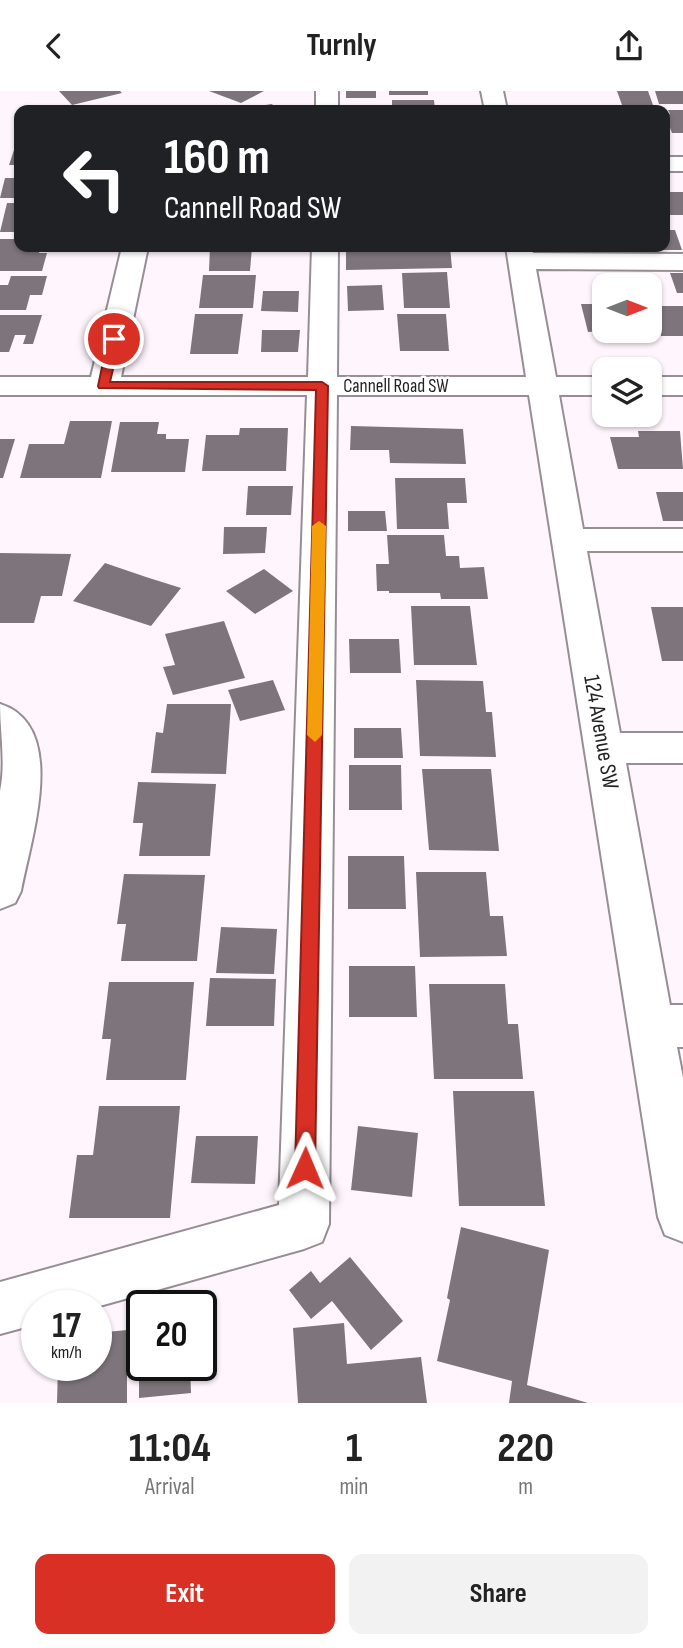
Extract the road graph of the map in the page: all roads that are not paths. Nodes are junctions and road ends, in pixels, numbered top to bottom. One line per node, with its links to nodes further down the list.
1 (134, 252): 6 (street)
2 (325, 252): 7 (street)
3 (520, 254): 4 (street); 8 (street, 124 Avenue SW)
4 (683, 262)
5 (0, 386): 6 (street, Cannell Road SW)
6 (104, 386): 7 (street, Cannell Road SW)
7 (322, 386): 8 (street, Cannell Road SW); 20 (street)
8 (541, 386): 9 (street, Cannell Road SW); 12 (street, 124 Avenue SW)
9 (592, 386)
10 (662, 386): 11 (street)
11 (683, 386)
12 (568, 540): 13 (street); 15 (street, 124 Avenue SW)
13 (683, 540)
14 (0, 718): 17 (street)
15 (604, 748): 16 (street); 18 (street, 124 Avenue SW)
16 (683, 748)
17 (0, 891)
18 (666, 1025): 19 (street, 124 Avenue SW)
19 (683, 1217)
20 (0, 1308)

